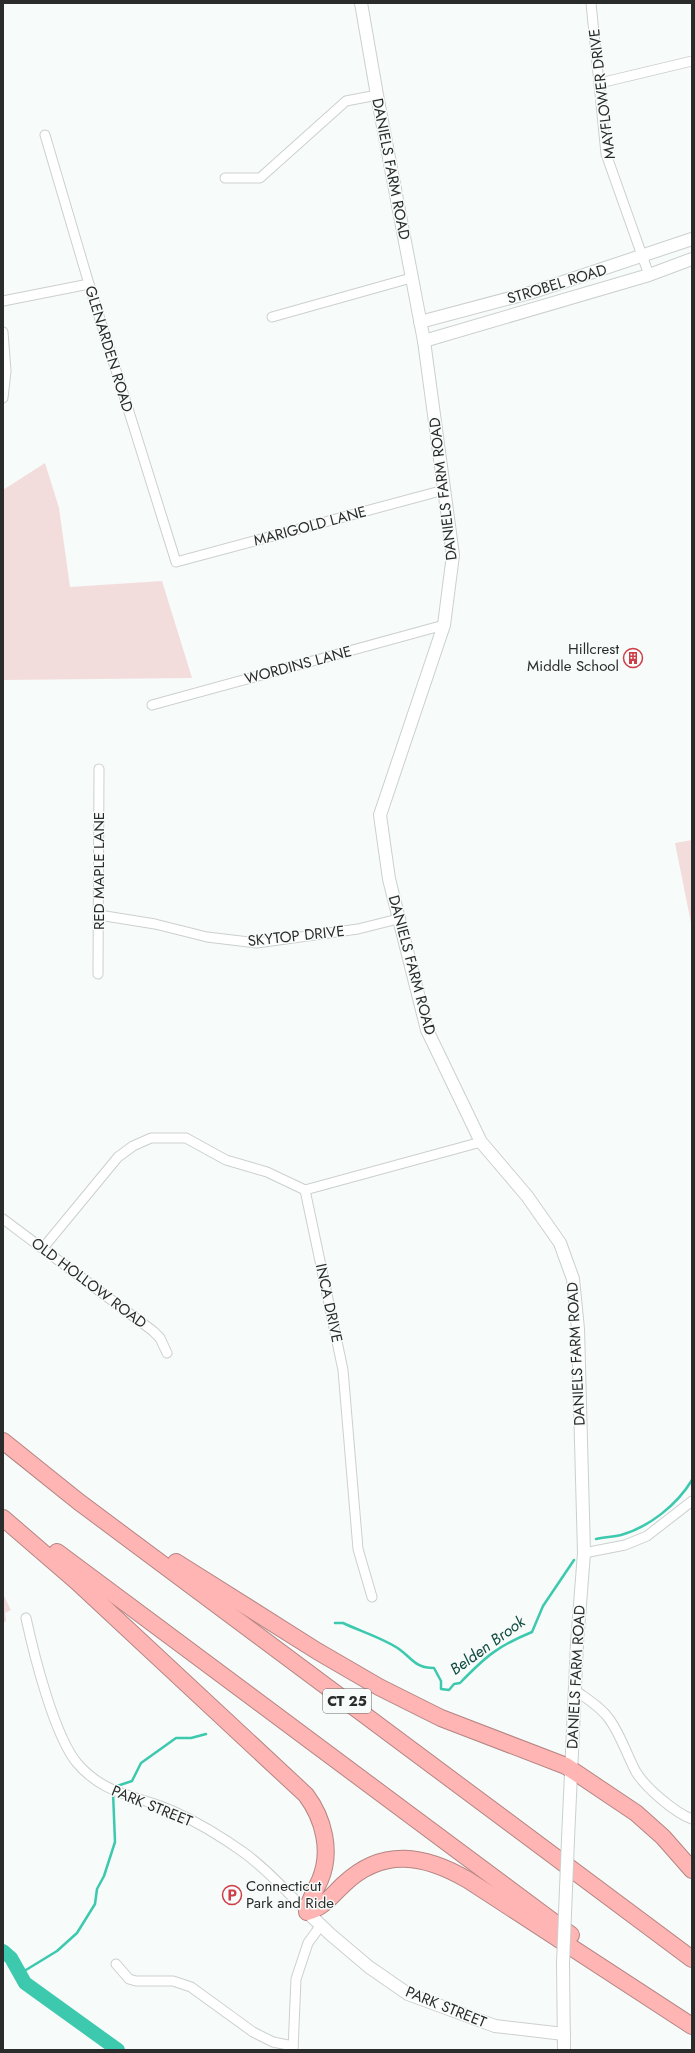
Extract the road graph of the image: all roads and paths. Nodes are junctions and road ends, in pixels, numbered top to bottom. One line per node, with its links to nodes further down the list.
1 (361, 3): 5 (main road, DANIELS FARM ROAD)
2 (591, 3): 4 (street, MAYFLOWER DRIVE)
3 (692, 61): 4 (street)
4 (600, 83): 9 (street, MAYFLOWER DRIVE)
5 (377, 95): 7 (street); 12 (main road, DANIELS FARM ROAD)
6 (45, 135): 13 (street, GLENARDEN ROAD)
7 (225, 178)
8 (692, 239): 9 (main road, STROBEL ROAD)
9 (642, 257): 11 (street, MAYFLOWER DRIVE); 16 (main road, STROBEL ROAD)
10 (692, 259): 11 (main road, STROBEL ROAD)
11 (649, 275): 18 (main road, STROBEL ROAD)
12 (411, 278): 15 (street); 16 (main road, DANIELS FARM ROAD)
13 (89, 284): 14 (street); 21 (street, GLENARDEN ROAD)
14 (3, 302)
15 (272, 317)
16 (420, 322): 18 (main road, DANIELS FARM ROAD)
17 (3, 332): 19 (street)
18 (424, 341): 20 (main road, DANIELS FARM ROAD)
19 (3, 398)
20 (444, 490): 21 (street, MARIGOLD LANE); 22 (main road, DANIELS FARM ROAD)
21 (176, 562)
22 (444, 625): 23 (street, WORDINS LANE); 26 (main road, DANIELS FARM ROAD)
23 (152, 705)
24 (99, 769): 25 (street, RED MAPLE LANE)
25 (99, 915): 26 (street, SKYTOP DRIVE); 27 (street, RED MAPLE LANE)
26 (398, 919): 28 (main road, DANIELS FARM ROAD)
27 (98, 974)
28 (481, 1142): 29 (street); 38 (main road, DANIELS FARM ROAD)
29 (305, 1190): 31 (street); 39 (street, INCA DRIVE)
30 (3, 1219): 31 (street, OLD HOLLOW ROAD)
31 (43, 1248): 32 (street, OLD HOLLOW ROAD)
32 (166, 1353)
33 (3, 1441): 34 (highway, CT 25)
34 (54, 1483): 42 (highway); 47 (highway, CT 25)
35 (692, 1501): 38 (street)
36 (3, 1511): 49 (highway)
37 (3, 1518): 45 (highway)
38 (584, 1553): 41 (main road, DANIELS FARM ROAD)
39 (372, 1597)
40 (26, 1618): 45 (street, PARK STREET)
41 (575, 1690): 42 (main road, DANIELS FARM ROAD); 43 (street)
42 (571, 1770): 44 (highway); 50 (main road, DANIELS FARM ROAD, bridge)
43 (692, 1819)
44 (692, 1870)
45 (308, 1912): 46 (main road, PARK STREET); 49 (highway)
46 (320, 1925): 50 (main road, PARK STREET); 51 (street)
47 (692, 1959)
48 (116, 1964): 51 (street)
49 (692, 2026)
50 (564, 2034): 52 (main road, DANIELS FARM ROAD)
51 (293, 2048)
52 (564, 2050)

